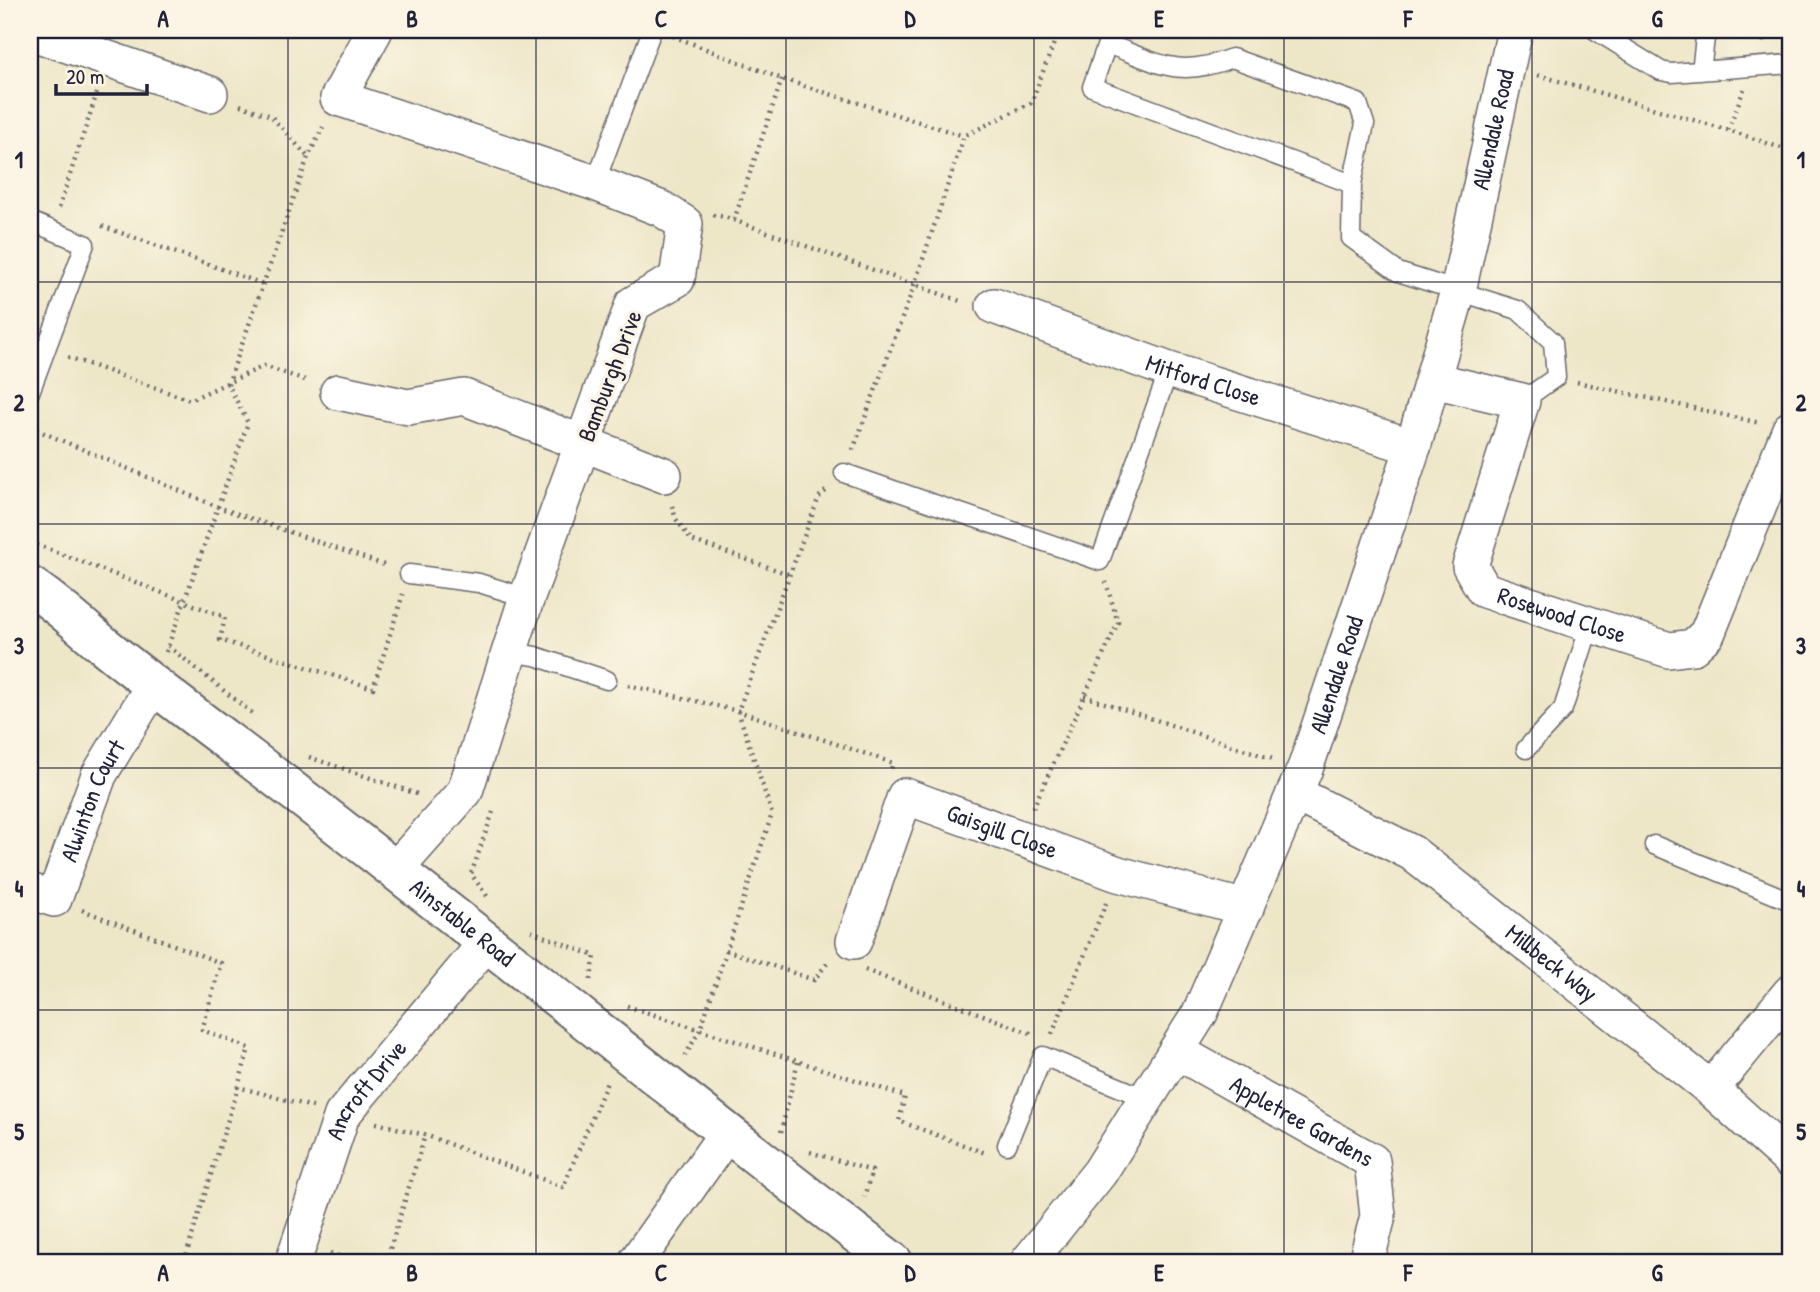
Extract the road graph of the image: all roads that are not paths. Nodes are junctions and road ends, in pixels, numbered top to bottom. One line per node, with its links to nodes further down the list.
1 (375, 30): 10 (street, Bamburgh Drive)
2 (652, 30): 10 (lane)
3 (1515, 30): 13 (street, Allendale Road)
4 (1595, 30): 8 (lane)
5 (1706, 30): 8 (lane)
6 (30, 32): 9 (street)
7 (1790, 64): 8 (lane)
8 (1701, 71)
9 (210, 94)
10 (595, 183): 21 (street, Bamburgh Drive)
11 (1352, 184): 11 (lane); 13 (lane)
12 (36, 223): 17 (lane)
13 (1458, 291): 16 (street, Allendale Road); 19 (lane)
14 (995, 306): 15 (street, Mitford Close)
15 (1169, 370): 22 (street, Mitford Close); 23 (lane)
16 (1433, 380): 19 (street); 22 (street, Allendale Road)
17 (30, 392)
18 (338, 392): 21 (street)
19 (1522, 401): 28 (street, Rosewood Close)
20 (1790, 430): 28 (street, Rosewood Close)
21 (584, 445): 24 (street); 27 (street, Bamburgh Drive)
22 (1413, 447): 33 (street, Allendale Road)
23 (844, 473)
24 (664, 475)
25 (409, 574): 27 (lane)
26 (30, 586): 31 (street, Ainstable Road)
27 (527, 598): 29 (street, Bamburgh Drive)
28 (1590, 625): 32 (lane)
29 (509, 652): 30 (lane); 35 (street, Bamburgh Drive)
30 (607, 680)
31 (153, 686): 35 (street, Ainstable Road); 36 (street, Alwinton Court)
32 (1526, 749)
33 (1299, 781): 38 (street, Allendale Road); 43 (street, Millbeck Way)
34 (1654, 845): 37 (lane)
35 (396, 869): 39 (street, Ainstable Road)
36 (33, 892)
37 (1790, 901)
38 (1246, 908): 40 (street, Gaisgill Close); 42 (street, Allendale Road)
39 (502, 935): 45 (street, Ainstable Road); 48 (street, Ancroft Drive)
40 (855, 954)
41 (1790, 993): 43 (street)
42 (1177, 1051): 44 (street, Allendale Road); 52 (street, Appletree Gardens)
43 (1711, 1089): 47 (street, Millbeck Way)
44 (1144, 1098): 46 (lane); 51 (street, Allendale Road)
45 (726, 1134): 49 (street); 50 (street, Ainstable Road)
46 (1007, 1145)
47 (1790, 1160)
48 (293, 1262)
49 (636, 1262)
50 (893, 1262)
51 (1028, 1262)
52 (1366, 1262)

